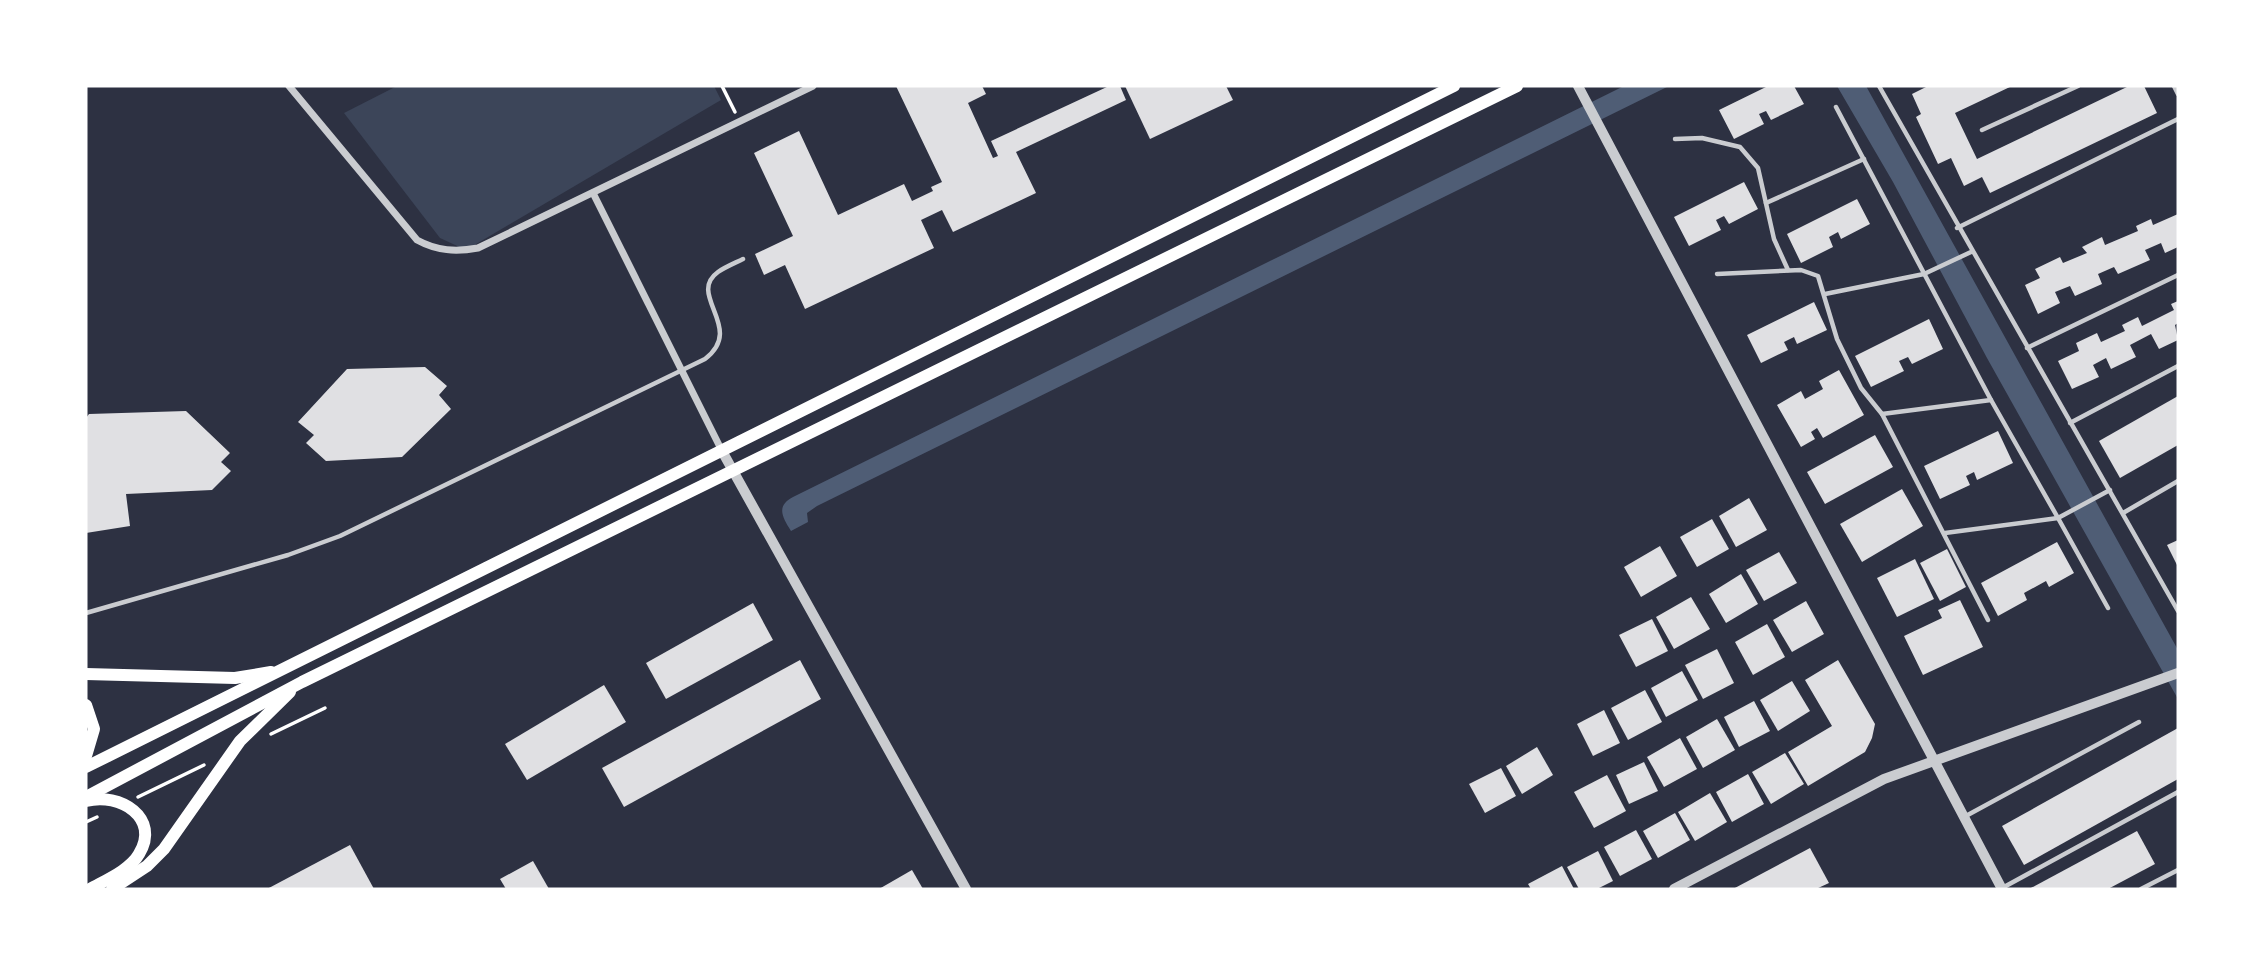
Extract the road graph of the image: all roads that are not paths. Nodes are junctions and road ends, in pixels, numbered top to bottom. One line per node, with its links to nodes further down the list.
1 (289, 86): 15 (street)
2 (813, 86): 15 (street)
3 (1454, 86): 31 (main road)
4 (1517, 86): 32 (main road)
5 (1578, 86): 49 (street)
6 (1879, 86): 17 (lane)
7 (2078, 86): 12 (lane)
8 (2174, 86): 9 (lane)
9 (2178, 94)
10 (1836, 107): 14 (lane)
11 (2178, 119): 17 (lane)
12 (1982, 130)
13 (1675, 139): 16 (lane)
14 (1864, 159): 16 (lane); 22 (lane)
15 (593, 193): 27 (street)
16 (1766, 203): 20 (lane)
17 (1957, 228): 18 (lane)
18 (1971, 252): 22 (lane); 25 (lane)
19 (743, 259): 27 (lane)
20 (1788, 270): 21 (lane); 24 (lane)
21 (1717, 274)
22 (1924, 274): 24 (lane); 28 (lane)
23 (2178, 275): 25 (lane)
24 (1825, 294): 29 (lane)
25 (2027, 348): 30 (lane)
26 (2178, 366): 30 (lane)
27 (683, 370): 31 (street); 40 (lane)
28 (1991, 400): 29 (lane); 36 (lane)
29 (1882, 414): 37 (lane)
30 (2070, 424): 34 (lane)
31 (722, 451): 32 (street); 42 (main road)
32 (732, 471): 45 (main road); 57 (street)
33 (2178, 481): 35 (lane)
34 (2110, 490): 35 (lane); 36 (lane)
35 (2123, 513): 39 (lane)
36 (2058, 518): 37 (lane); 38 (lane)
37 (1945, 533): 41 (lane)
38 (2108, 608)
39 (2178, 611)
40 (86, 613)
41 (1988, 620)
42 (288, 666): 44 (main road); 50 (main road)
43 (2178, 673): 49 (street)
44 (86, 674)
45 (302, 682): 52 (main road); 56 (main road)
46 (86, 705): 48 (main road)
47 (2139, 722): 53 (lane)
48 (86, 755)
49 (1933, 760): 53 (street); 58 (street)
50 (86, 767)
51 (2178, 792): 59 (lane)
52 (86, 799): 55 (main road)
53 (1964, 817): 59 (street)
54 (2178, 870): 60 (lane)
55 (90, 889)
56 (112, 889)
57 (965, 889)
58 (1674, 889)
59 (2001, 889)
60 (2141, 889)

